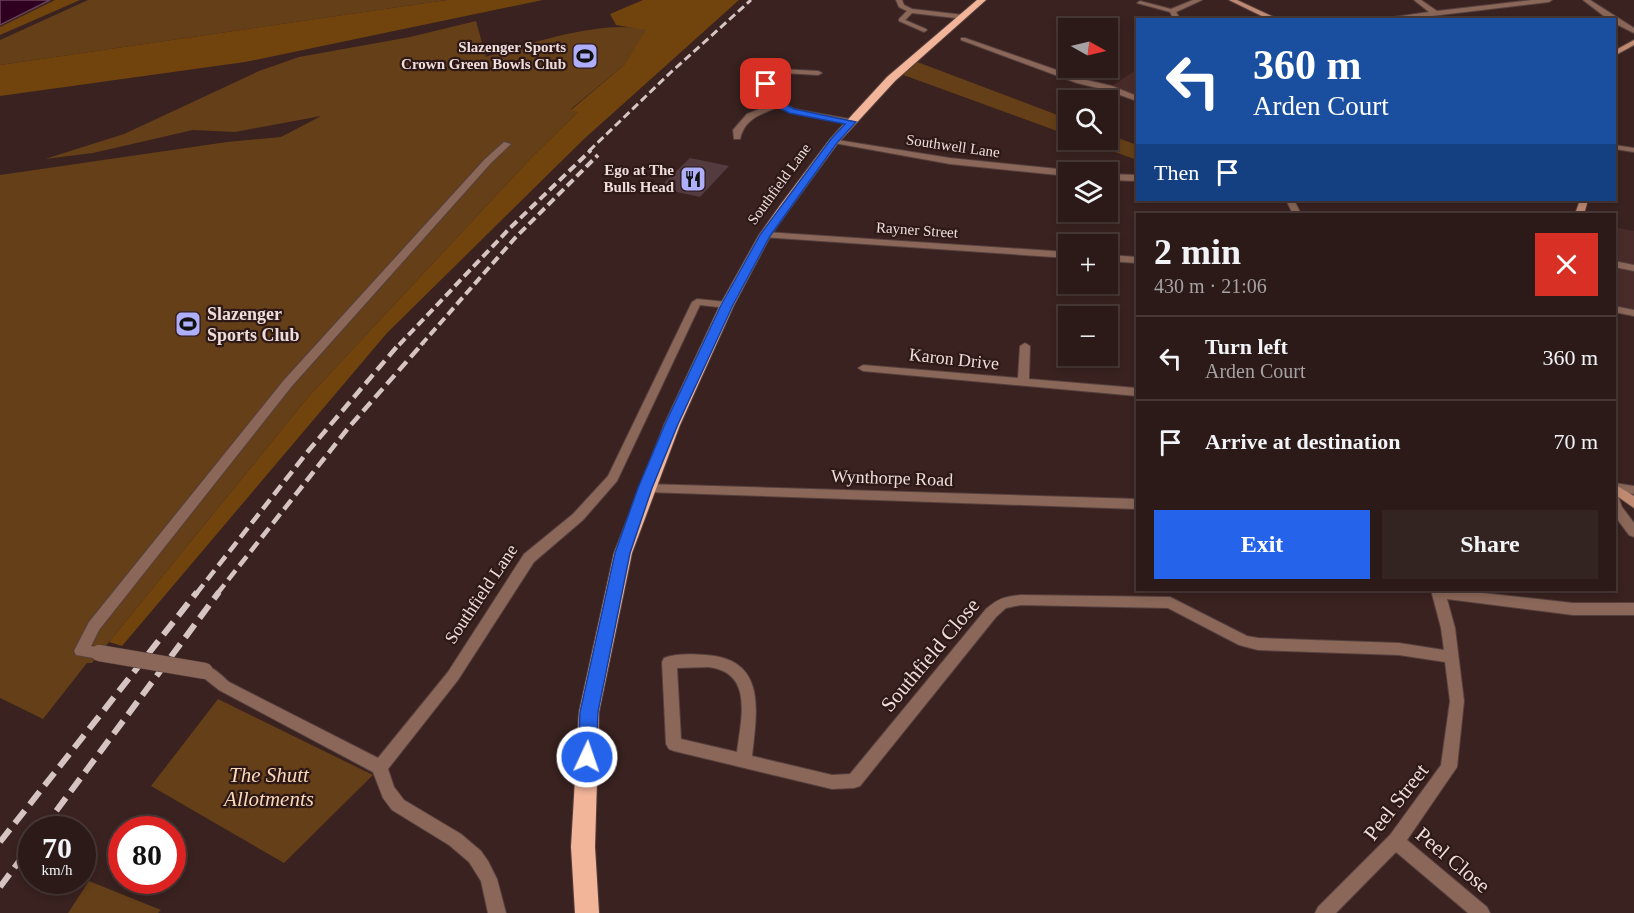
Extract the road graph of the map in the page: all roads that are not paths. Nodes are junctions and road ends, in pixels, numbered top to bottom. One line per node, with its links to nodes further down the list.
1 (899, 0): 9 (street)
2 (982, 0): 12 (highway, Southfield Lane)
3 (1199, 0): 10 (street)
4 (1232, 0): 14 (main road)
5 (1417, 0): 11 (street)
6 (1549, 0): 11 (street)
7 (1586, 0): 16 (street)
8 (1140, 3): 10 (street)
9 (911, 11): 12 (street); 20 (street)
10 (1172, 11): 13 (street)
11 (1434, 12): 15 (street)
12 (964, 16): 28 (highway, Southfield Lane)
13 (1177, 18)
14 (1272, 18)
15 (1390, 18)
16 (1611, 18)
17 (1616, 21): 18 (street)
18 (1624, 27): 19 (street); 21 (street)
19 (1616, 28)
20 (924, 30)
21 (1634, 31)
22 (963, 39): 26 (street)
23 (1633, 43): 24 (main road)
24 (1616, 53)
25 (818, 73): 27 (street)
26 (1136, 99)
27 (778, 104): 28 (street); 29 (street)
28 (852, 122): 30 (highway, Southfield Lane)
29 (737, 137)
30 (834, 141): 34 (street, Southwell Lane); 37 (highway, Southfield Lane)
31 (507, 144): 62 (street, bridge)
32 (1616, 147): 33 (street)
33 (1634, 150)
34 (1058, 172)
35 (1118, 177): 36 (street)
36 (1136, 178)
37 (765, 235): 38 (street, Rayner Street); 43 (highway, Southfield Lane)
38 (1058, 254)
39 (1118, 259): 40 (street)
40 (1136, 260)
41 (1616, 264): 42 (street)
42 (1634, 268)
43 (727, 305): 51 (highway, Southfield Lane); 62 (street, Southfield Lane)
44 (1616, 309): 45 (street)
45 (1634, 313)
46 (1025, 346): 48 (street, Karon Drive)
47 (863, 368): 48 (street, Karon Drive)
48 (1023, 382): 49 (street, Karon Drive)
49 (1136, 392)
50 (1616, 487): 53 (street)
51 (645, 488): 55 (street, Wynthorpe Road); 65 (highway, Southfield Lane)
52 (1616, 489): 54 (main road)
53 (1634, 490)
54 (1634, 503)
55 (1136, 504)
56 (1616, 508): 57 (street)
57 (1634, 532)
58 (1438, 591): 59 (street); 60 (street, Peel Street)
59 (1634, 609)
60 (1451, 657): 61 (street, Southfield Close); 63 (street, Peel Street)
61 (744, 761): 61 (street, Southfield Close)
62 (380, 767): 64 (street)
63 (1396, 841): 66 (street, Peel Street); 67 (street, Peel Close)
64 (497, 913)
65 (587, 913)
66 (1324, 913)
67 (1481, 913)

